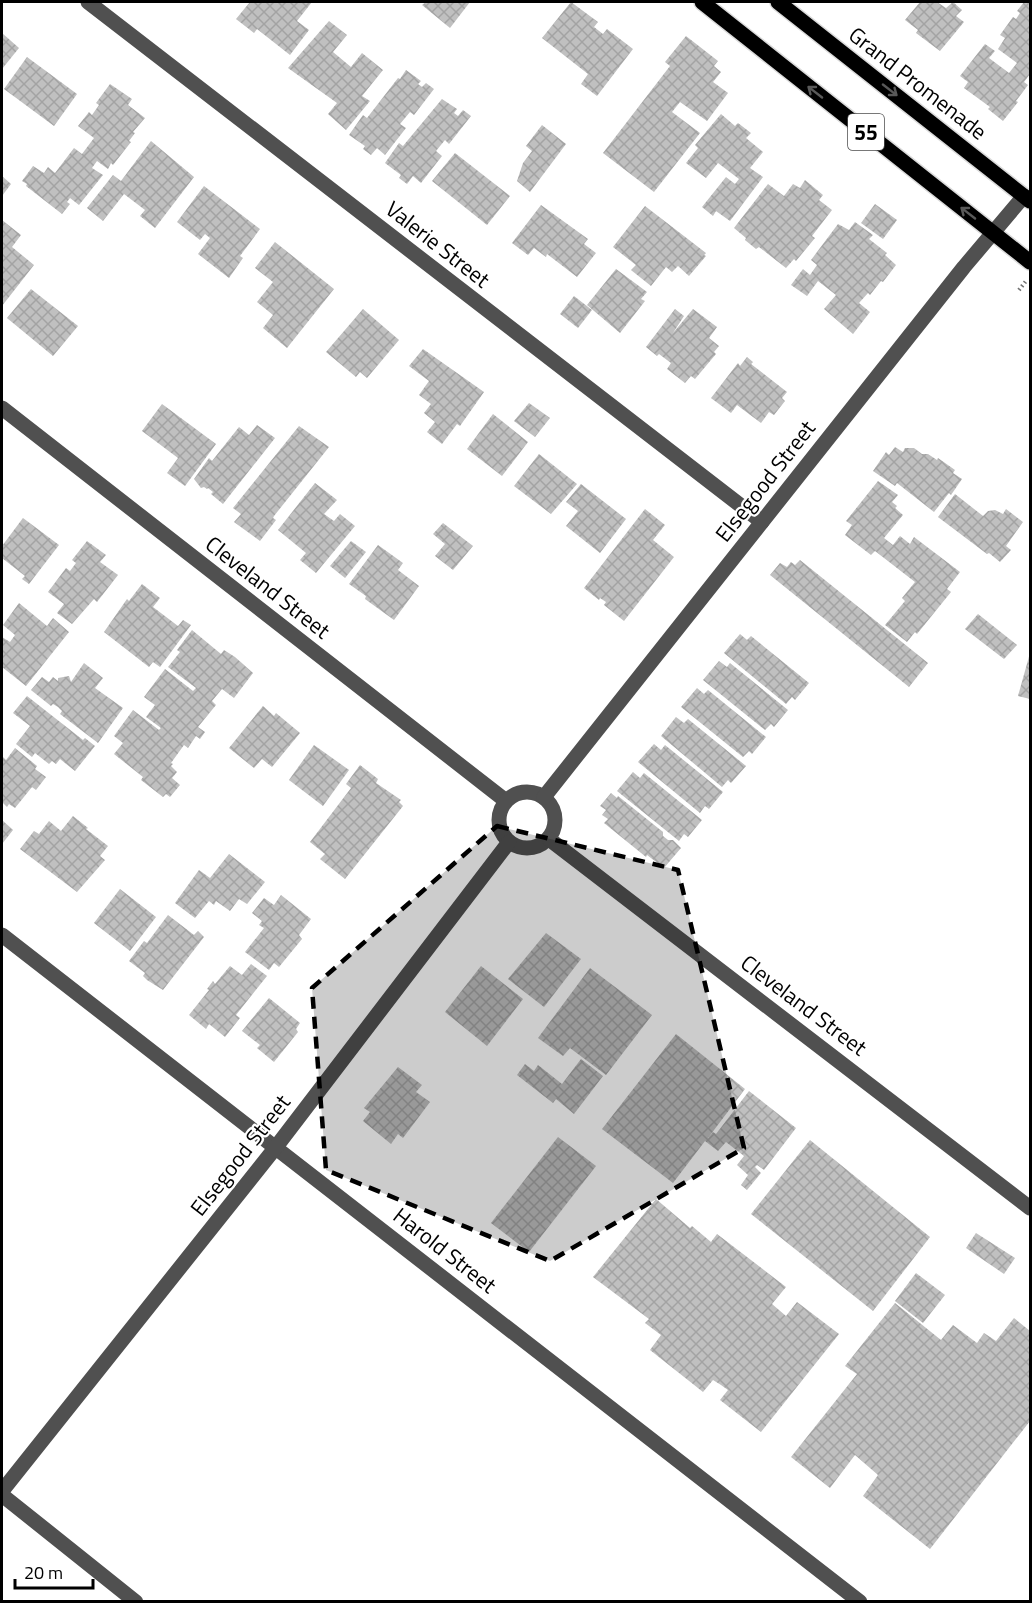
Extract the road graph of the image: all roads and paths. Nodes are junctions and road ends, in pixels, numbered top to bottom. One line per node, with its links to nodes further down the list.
1 (88, 2): 8 (street, Valerie Street)
2 (702, 2): 5 (main road, 55, one-way to 2)
3 (778, 2): 4 (main road, Grand Promenade / 55, one-way to 4)
4 (1027, 198): 5 (street, Elsegood Street)
5 (993, 233): 6 (main road, 55); 8 (street, Elsegood Street)
6 (1030, 262)
7 (2, 408): 10 (street, Cleveland Street)
8 (762, 522): 9 (street, Elsegood Street)
9 (544, 797): 10 (street); 11 (street)
10 (506, 801): 12 (street)
11 (549, 839): 12 (street); 15 (street, Cleveland Street)
12 (509, 842): 14 (street, Elsegood Street)
13 (2, 935): 14 (street, Harold Street)
14 (276, 1147): 16 (street, Elsegood Street); 18 (street, Harold Street)
15 (1030, 1208)
16 (2, 1493): 17 (street)
17 (136, 1602)
18 (860, 1602)

